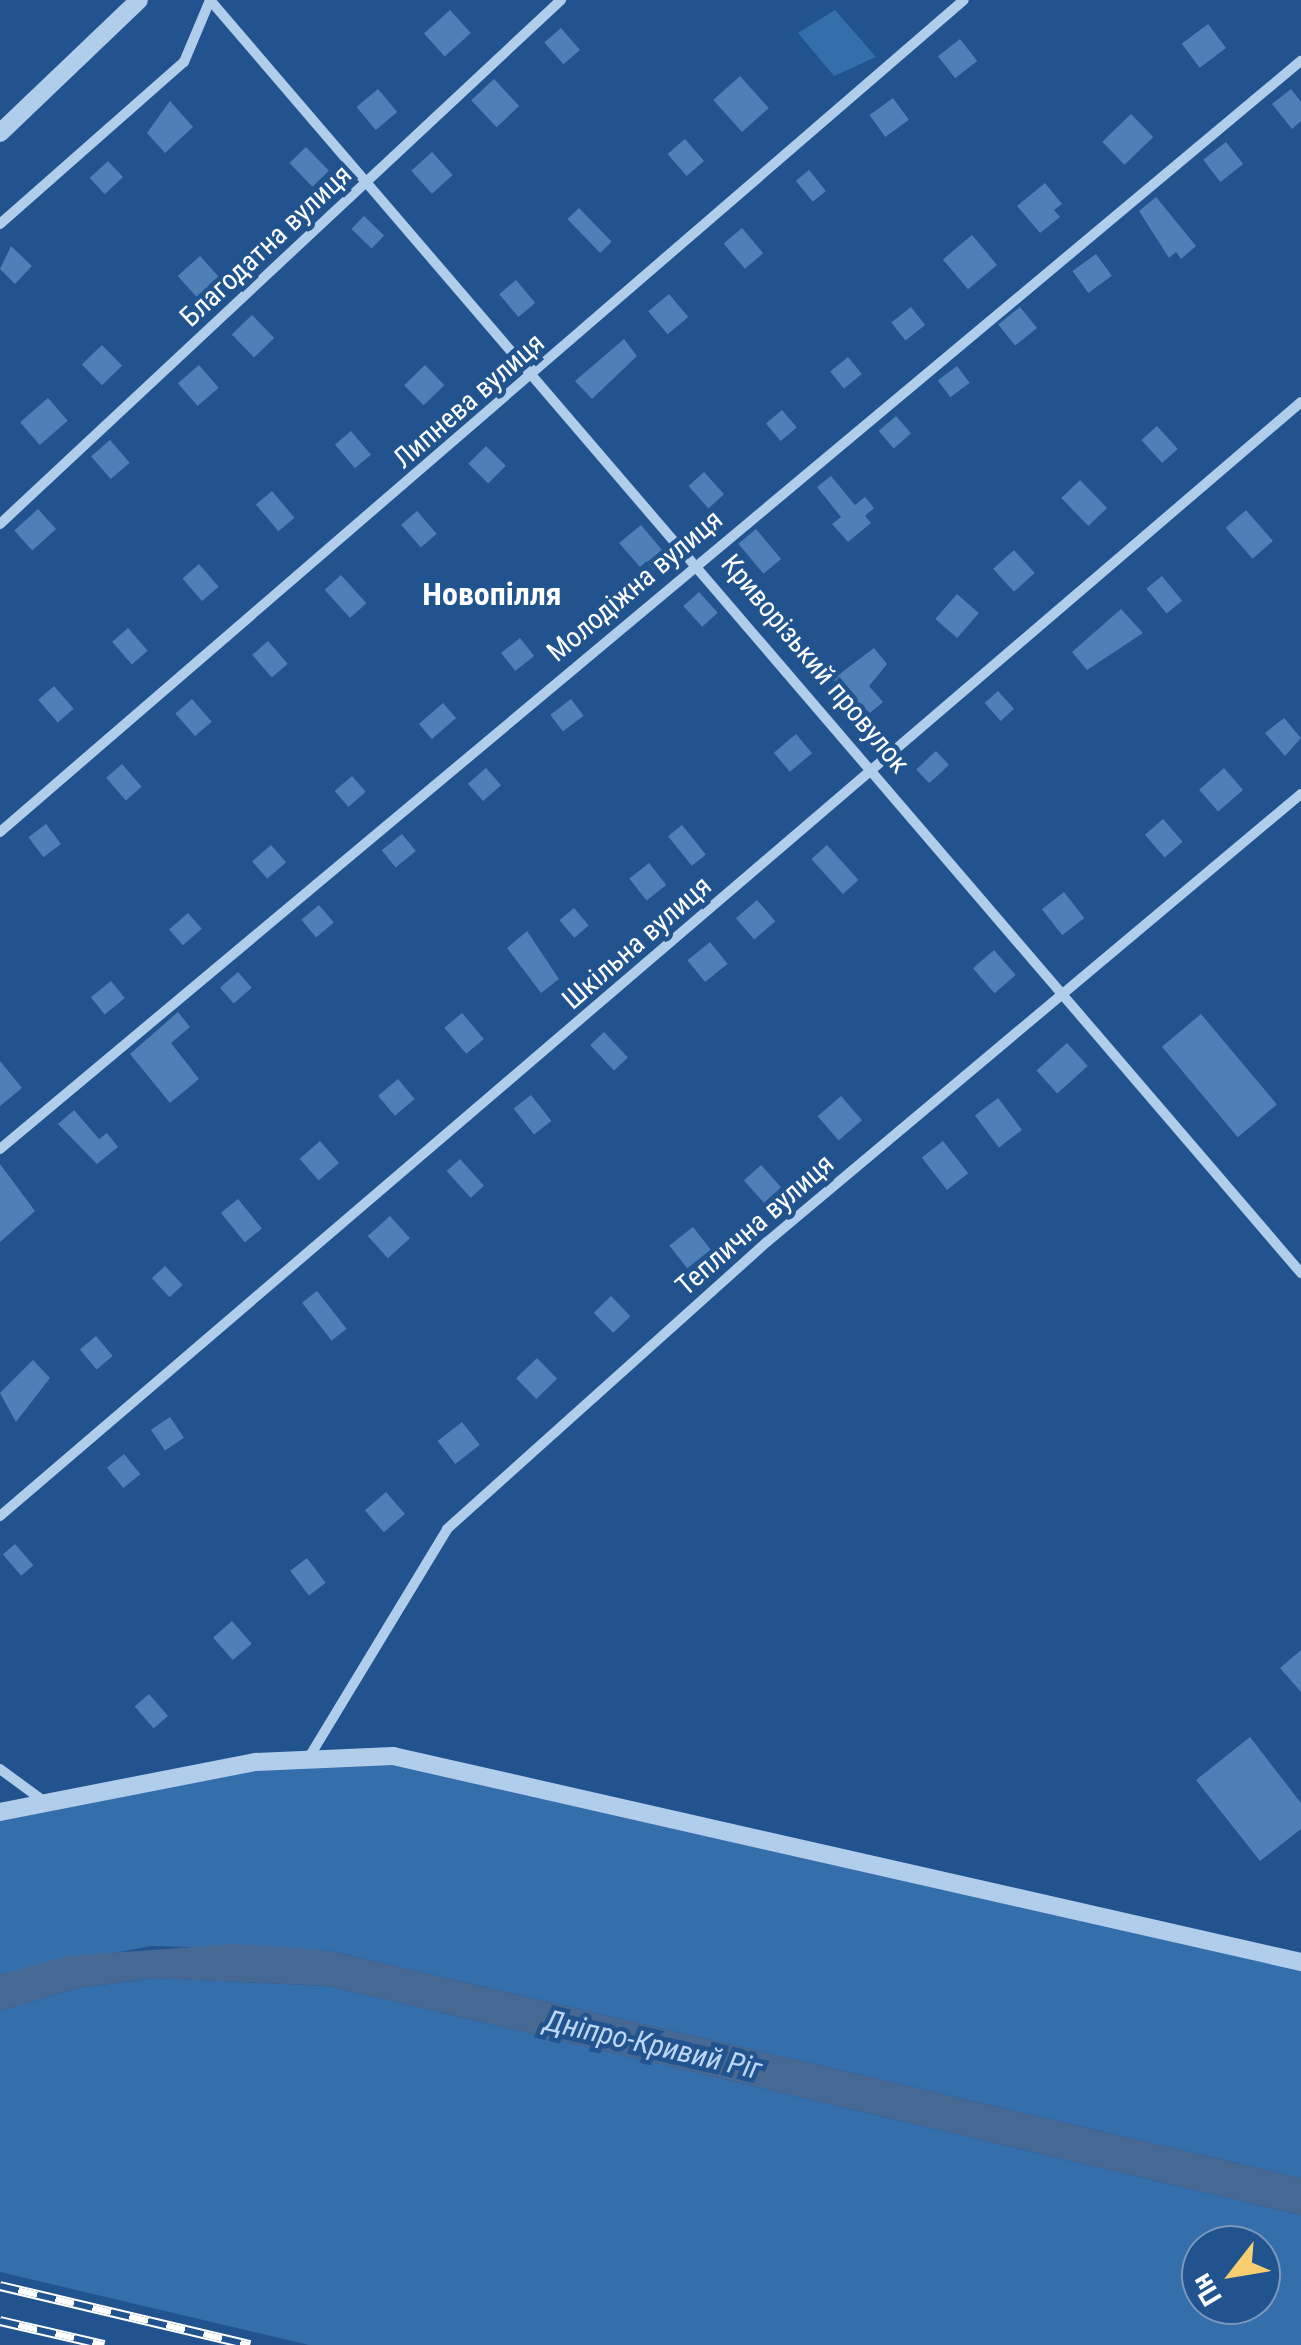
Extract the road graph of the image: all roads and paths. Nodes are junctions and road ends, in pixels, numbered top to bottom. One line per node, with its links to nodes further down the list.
1 (210, 0): 7 (street, Криворізький провулок); 8 (street)
2 (561, 0): 7 (street, Благодатна вулиця)
3 (964, 0): 9 (street, Липнева вулиця)
4 (129, 2): 6 (street)
5 (1301, 61): 12 (street, Молодіжна вулиця)
6 (0, 133)
7 (368, 181): 9 (street, Криворізький провулок); 11 (street, Благодатна вулиця)
8 (0, 224)
9 (532, 377): 12 (street, Криворізький провулок); 15 (street, Липнева вулиця)
10 (1301, 402): 13 (street, Шкільна вулиця)
11 (0, 524)
12 (698, 561): 13 (street, Криворізький провулок); 17 (street, Молодіжна вулиця)
13 (874, 768): 16 (street, Криворізький провулок); 19 (street, Шкільна вулиця)
14 (1301, 794): 16 (street, Теплична вулиця)
15 (0, 832)
16 (1065, 994): 18 (street, Криворізький провулок); 20 (street, Теплична вулиця)
17 (0, 1149)
18 (1301, 1272)
19 (0, 1516)
20 (312, 1754): 22 (street); 24 (street)
21 (0, 1770): 22 (street)
22 (50, 1806): 23 (street)
23 (0, 1812)
24 (1301, 1962)

